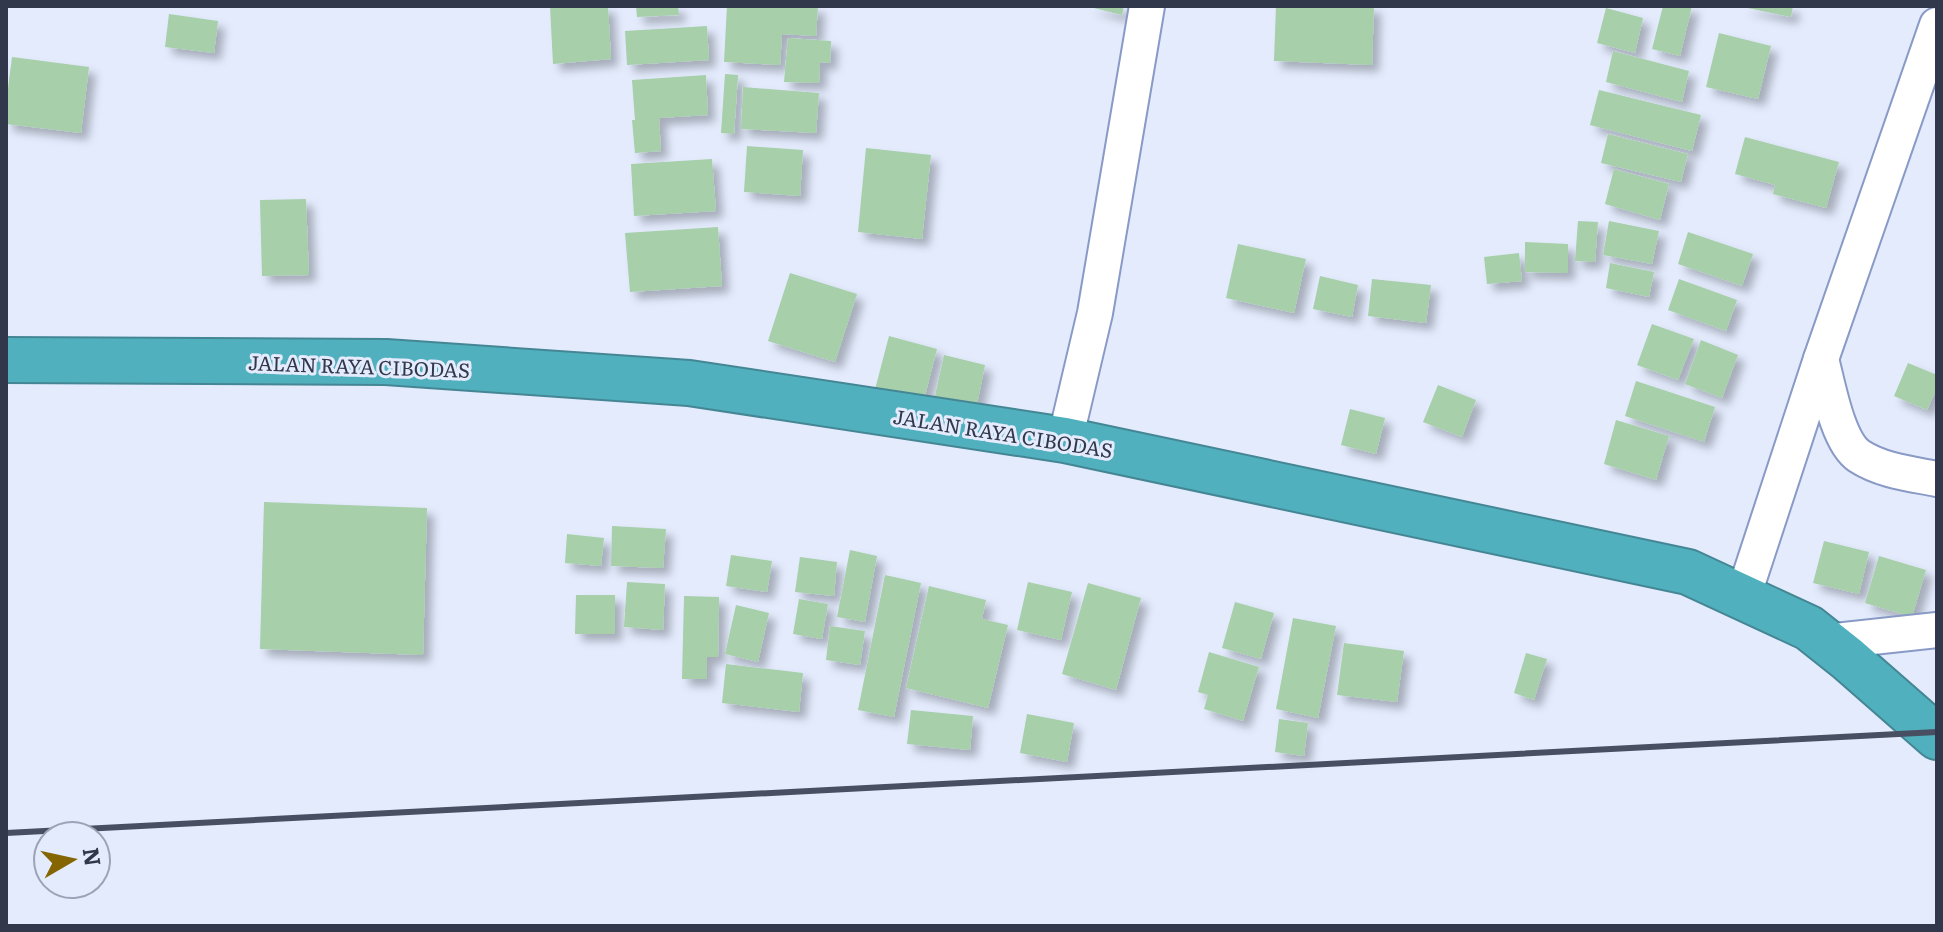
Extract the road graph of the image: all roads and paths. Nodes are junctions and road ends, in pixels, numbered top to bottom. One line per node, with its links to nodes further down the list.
1 (1147, 6): 5 (street)
2 (1937, 25): 3 (street)
3 (1821, 359): 6 (street); 7 (street)
4 (6, 360): 5 (highway, JALAN RAYA CIBODAS)
5 (1065, 440): 7 (highway, JALAN RAYA CIBODAS)
6 (1937, 479)
7 (1743, 597): 9 (highway, JALAN RAYA CIBODAS)
8 (1937, 630): 9 (street)
9 (1826, 642): 10 (highway, JALAN RAYA CIBODAS)
10 (1937, 737)

